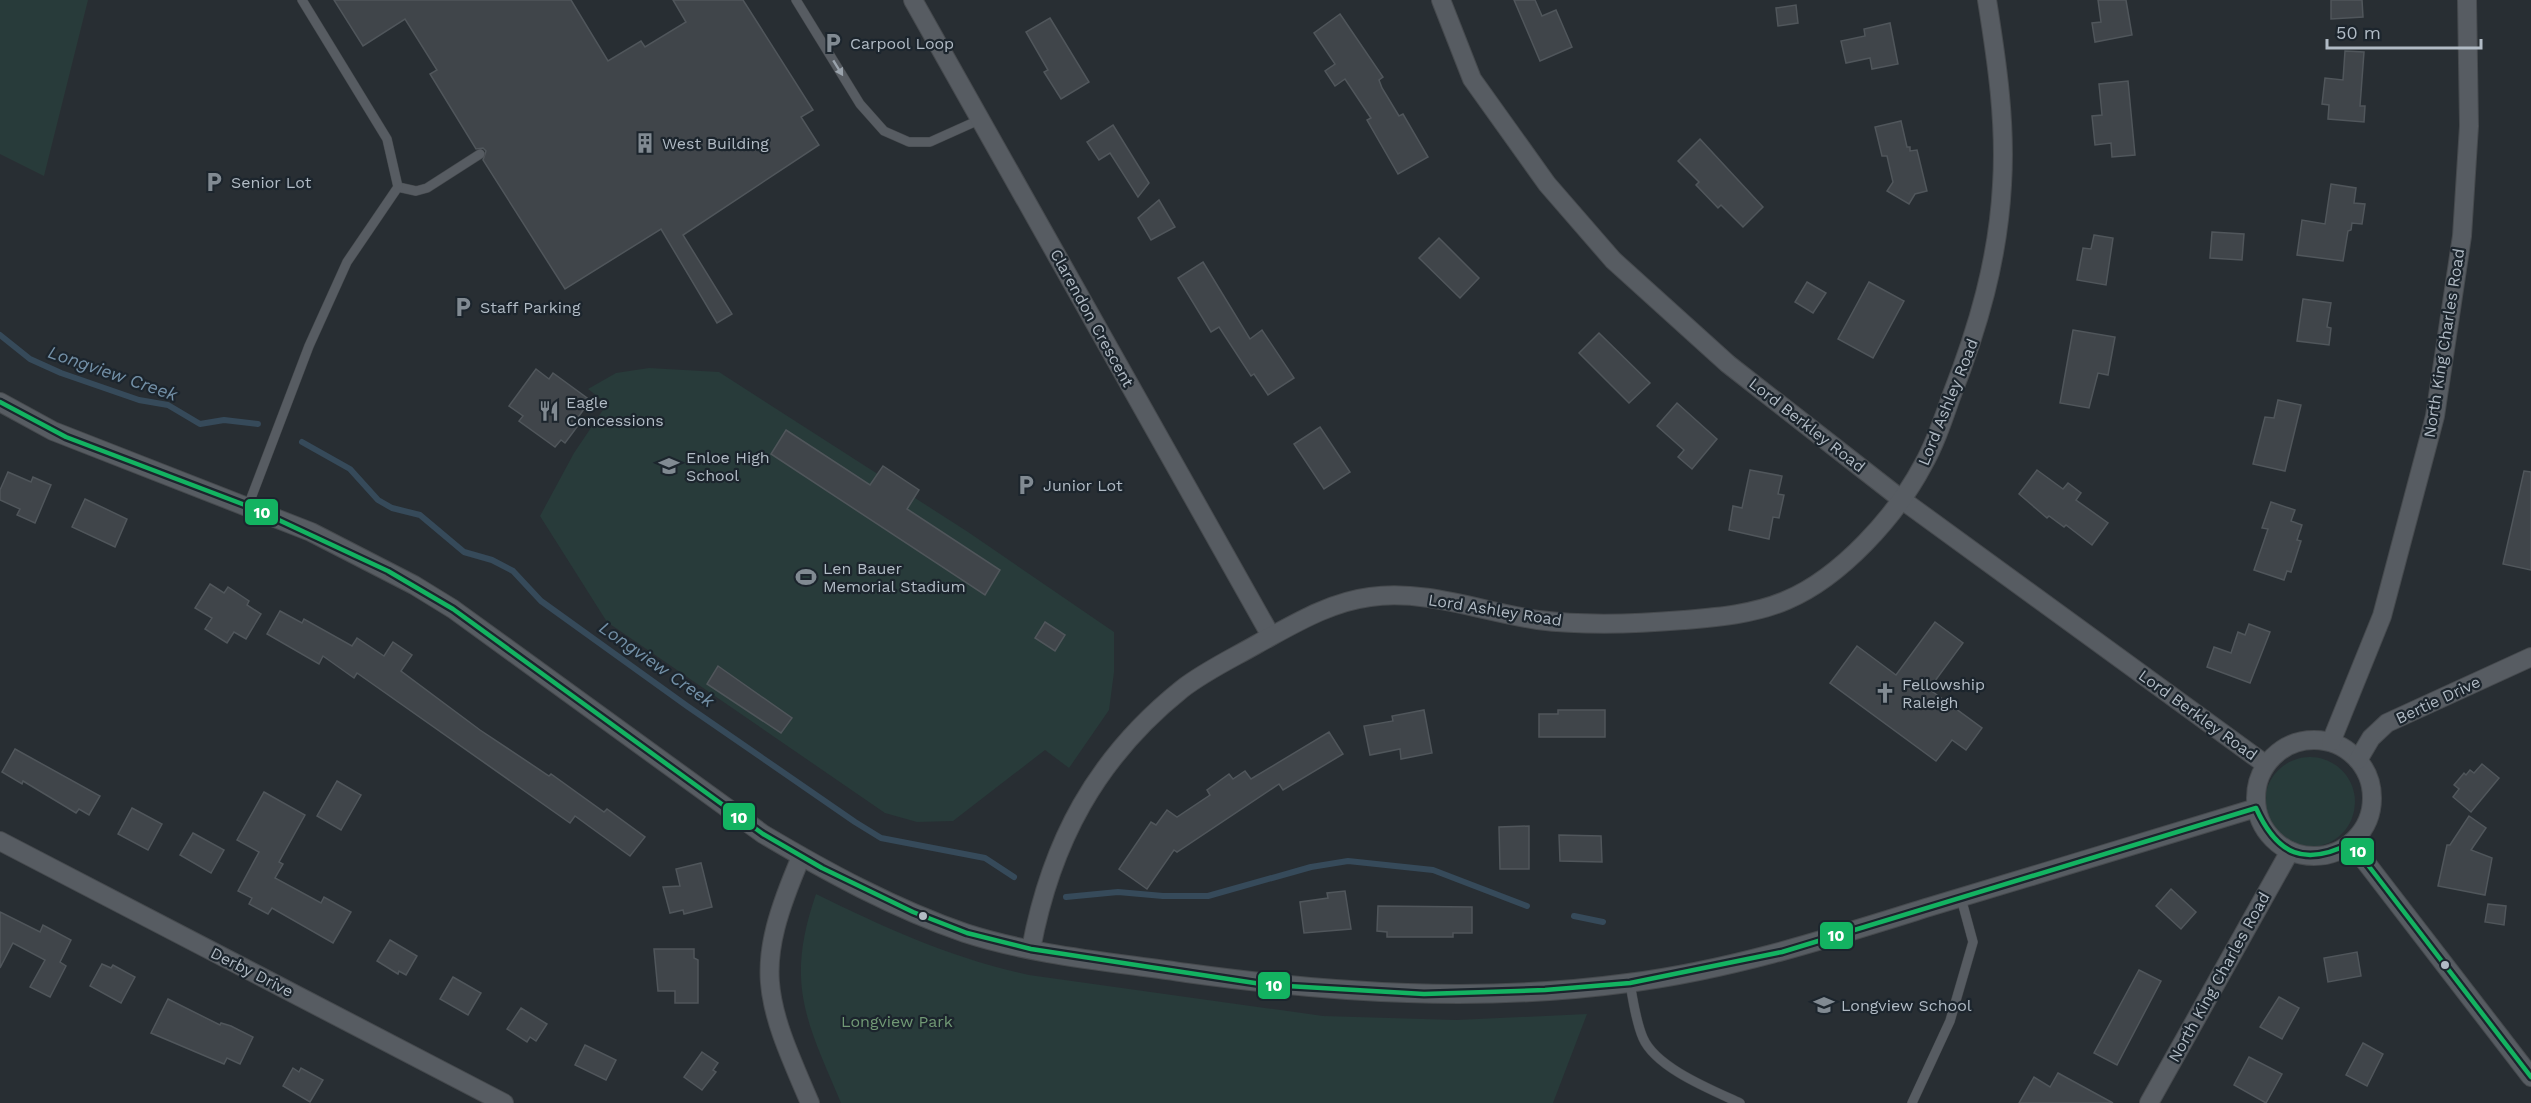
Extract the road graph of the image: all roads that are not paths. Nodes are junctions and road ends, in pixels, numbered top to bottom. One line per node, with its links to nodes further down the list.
1 (302, 0): 9 (lane)
2 (796, 0): 7 (lane, one-way to 7)
3 (913, 0): 7 (street, Clarendon Crescent)
4 (1441, 0): 11 (street, Lord Berkley Road)
5 (1987, 0): 11 (street, Lord Ashley Road)
6 (2467, 0): 15 (street, North King Charles Road)
7 (979, 120): 13 (street, Clarendon Crescent)
8 (480, 154): 9 (lane)
9 (398, 187): 12 (lane)
10 (0, 402): 12 (street)
11 (1901, 499): 13 (street, Lord Ashley Road); 17 (street, Lord Berkley Road)
12 (248, 506): 22 (street)
13 (1271, 636): 24 (street, Lord Ashley Road)
14 (2531, 657): 16 (street, Bertie Drive)
15 (2331, 742): 16 (street); 17 (street)
16 (2358, 760): 20 (street)
17 (2265, 764): 18 (street)
18 (2256, 808): 21 (street); 23 (street)
19 (0, 841): 27 (street, Derby Drive)
20 (2351, 843): 21 (street); 26 (street)
21 (2290, 851): 31 (street, North King Charles Road)
22 (801, 857): 24 (street); 28 (street)
23 (1961, 898): 25 (street); 30 (lane)
24 (1031, 949): 25 (street)
25 (1630, 983): 29 (lane)
26 (2531, 1077)
27 (504, 1103)
28 (810, 1103)
29 (1740, 1103)
30 (1912, 1103)
31 (2149, 1103)

